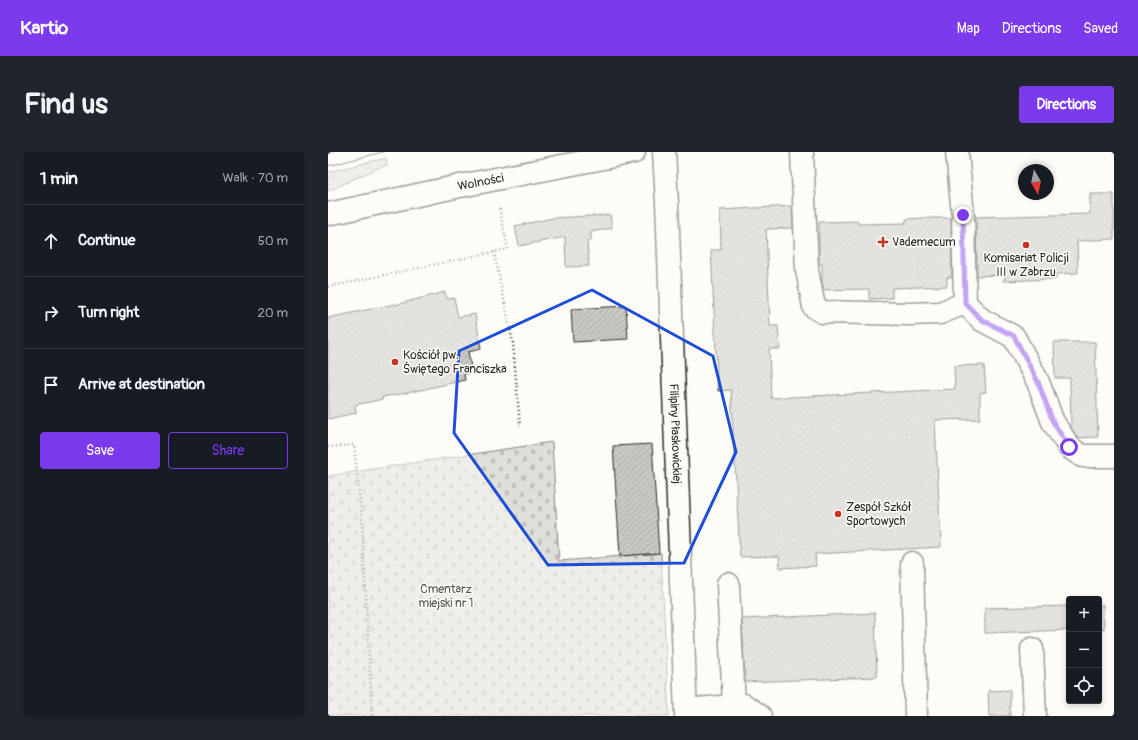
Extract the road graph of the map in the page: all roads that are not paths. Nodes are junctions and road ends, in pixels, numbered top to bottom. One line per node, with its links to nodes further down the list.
1 (634, 152): 5 (street, Wolności)
2 (664, 152): 13 (street, Filipiny Płaskowickiej)
3 (802, 152): 7 (street)
4 (957, 152): 7 (street)
5 (601, 155): 6 (street, Wolności)
6 (328, 214)
7 (965, 303): 8 (street)
8 (1114, 456)
9 (912, 563): 15 (street)
10 (728, 584): 12 (street)
11 (1032, 649): 16 (street)
12 (734, 706): 13 (street); 14 (street)
13 (686, 713)
14 (760, 716)
15 (916, 716)
16 (1034, 716)

